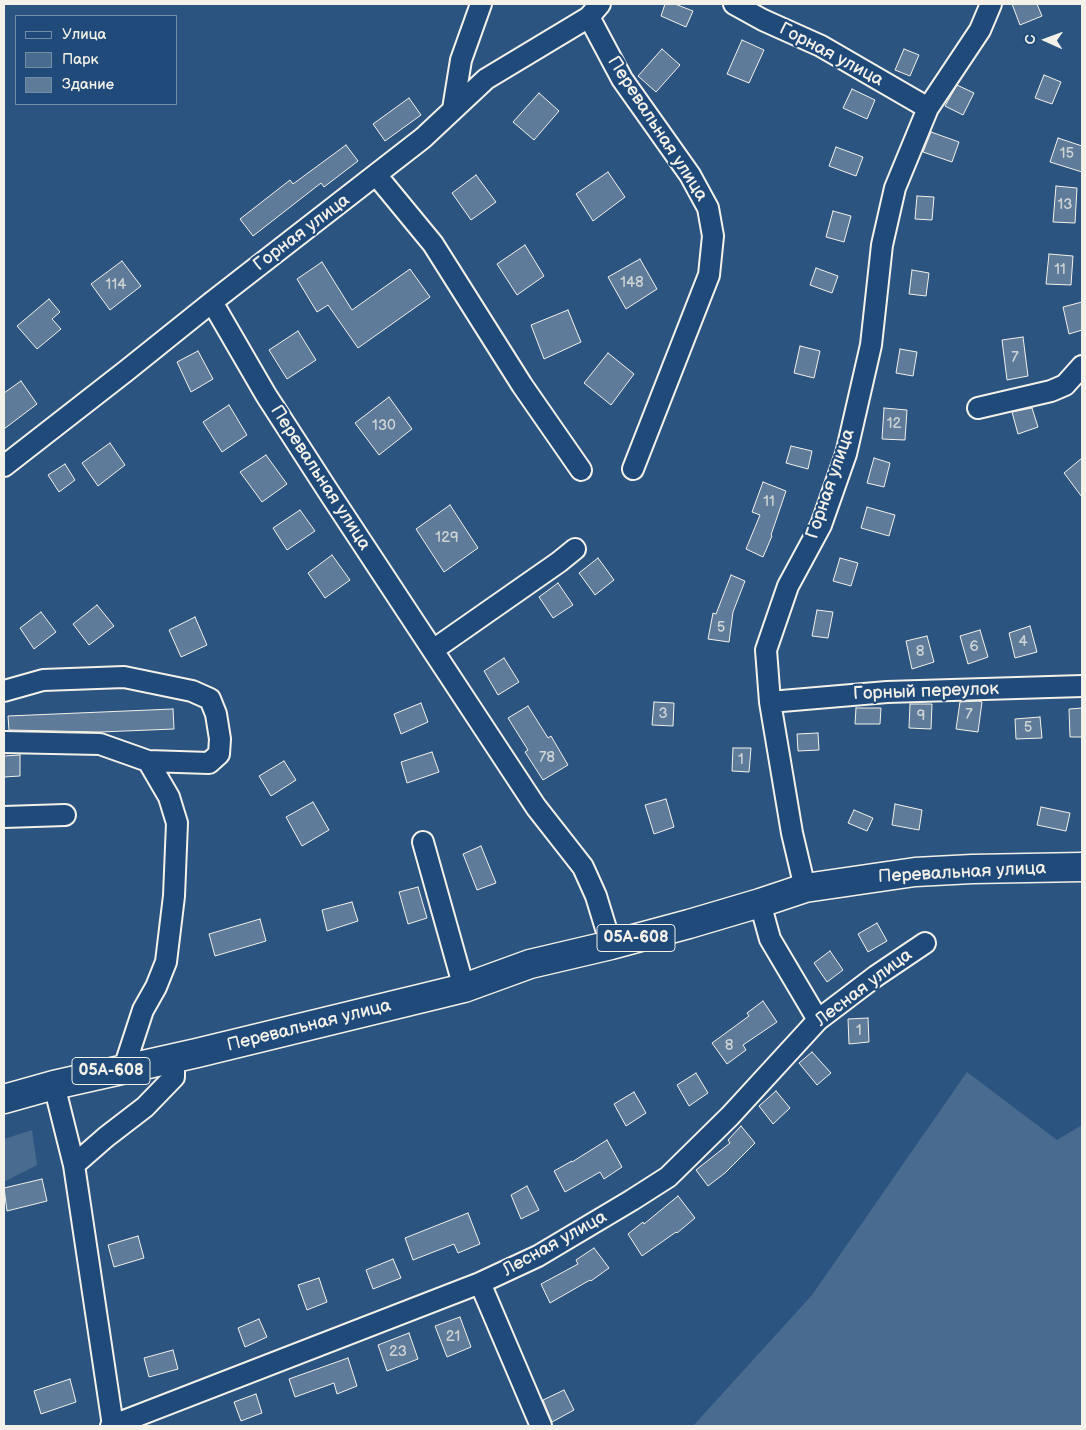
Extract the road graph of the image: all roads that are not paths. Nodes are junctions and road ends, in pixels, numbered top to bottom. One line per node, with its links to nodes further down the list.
1 (481, 4): 6 (street)
2 (734, 4): 5 (street, Горная улица)
3 (991, 4): 5 (street, Горная улица)
4 (594, 11): 6 (street, Горная улица); 12 (street, Перевальная улица)
5 (928, 108): 18 (street, Горная улица)
6 (453, 109): 7 (street, Горная улица)
7 (377, 176): 8 (street, Горная улица); 13 (street)
8 (212, 302): 11 (street, Горная улица); 15 (street, Перевальная улица)
9 (1082, 366): 10 (street)
10 (978, 408)
11 (4, 466)
12 (633, 469)
13 (581, 470)
14 (575, 549): 15 (street)
15 (433, 650): 28 (street, Перевальная улица)
16 (1082, 686): 18 (street, Горный переулок)
17 (4, 691): 20 (street)
18 (770, 702): 25 (street, Горная улица)
19 (4, 742): 20 (street)
20 (148, 761): 32 (street)
21 (65, 814): 22 (street)
22 (4, 817)
23 (423, 842): 29 (street)
24 (1082, 867): 25 (highway, Перевальная улица / 05А-608)
25 (805, 888): 26 (highway, Перевальная улица / 05А-608)
26 (760, 903): 28 (highway, Перевальная улица / 05А-608); 30 (street)
27 (925, 943): 30 (street, Лесная улица)
28 (611, 945): 29 (highway, Перевальная улица / 05А-608)
29 (464, 988): 31 (highway, Перевальная улица / 05А-608)
30 (818, 1020): 36 (street, Лесная улица)
31 (174, 1057): 32 (highway, Перевальная улица / 05А-608); 35 (street)
32 (124, 1068): 33 (highway, Перевальная улица / 05А-608)
33 (54, 1085): 34 (highway, Перевальная улица / 05А-608); 35 (street)
34 (4, 1099)
35 (74, 1165): 37 (street)
36 (480, 1283): 37 (street, Лесная улица); 38 (street)
37 (112, 1426)
38 (541, 1426)

